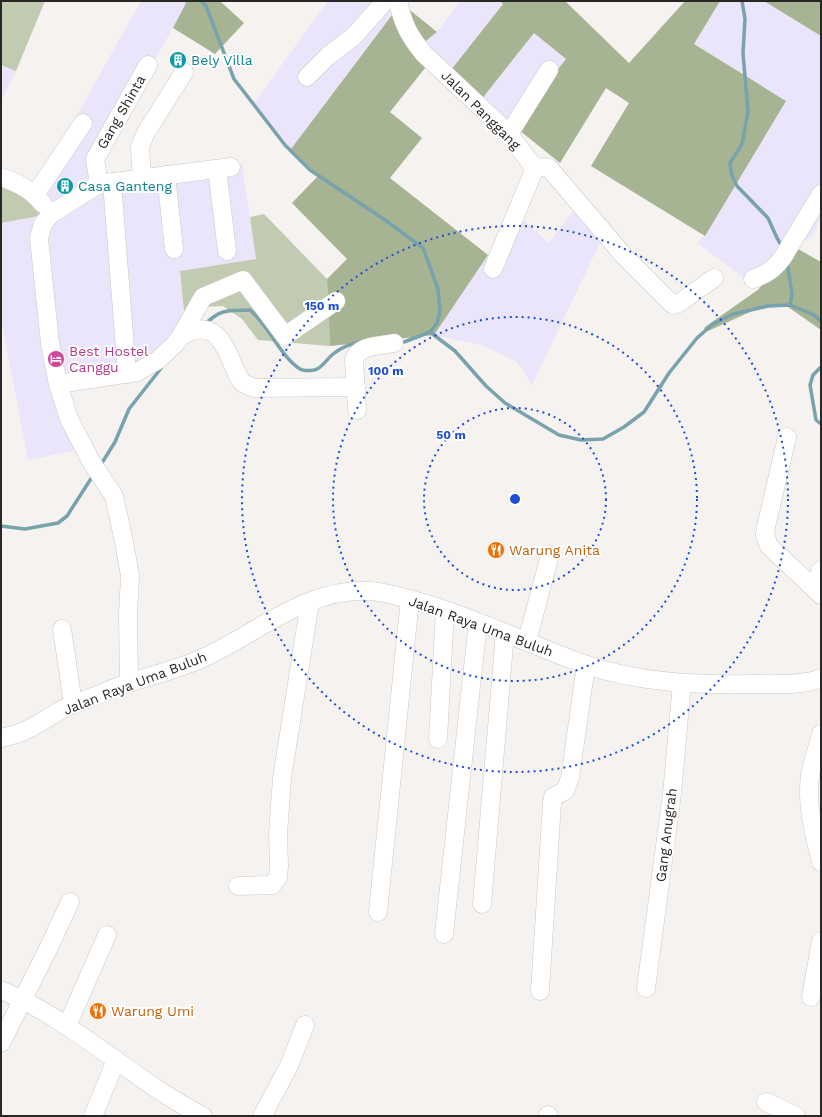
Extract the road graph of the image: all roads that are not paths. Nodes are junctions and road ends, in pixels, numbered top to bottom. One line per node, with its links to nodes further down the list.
1 (385, 1): 6 (street)
2 (398, 1): 8 (street, Jalan Panggang)
3 (148, 65): 13 (street, Gang Shinta)
4 (549, 70): 8 (street)
5 (184, 72): 12 (street)
6 (308, 77)
7 (83, 123): 15 (street)
8 (509, 134): 9 (street, Jalan Panggang)
9 (533, 168): 19 (street); 20 (street)
10 (166, 175): 12 (street); 17 (street); 18 (street)
11 (1, 177): 15 (street)
12 (142, 179): 13 (street)
13 (105, 183): 16 (street); 25 (street, Gang Shinta)
14 (821, 194): 21 (street)
15 (36, 195): 16 (street)
16 (51, 214): 26 (street)
17 (174, 249)
18 (227, 251)
19 (492, 270)
20 (714, 278)
21 (753, 279)
22 (336, 301): 23 (street)
23 (181, 336): 25 (street); 27 (street)
24 (394, 343): 27 (street)
25 (127, 374): 26 (street)
26 (58, 384): 42 (street)
27 (356, 387): 28 (street)
28 (357, 410)
29 (787, 436): 32 (street)
30 (550, 555): 39 (street)
31 (821, 570): 32 (street)
32 (817, 591)
33 (410, 599): 34 (street, Jalan Raya Uma Buluh); 35 (street, Jalan Raya Uma Buluh); 52 (street)
34 (310, 602): 42 (street, Jalan Raya Uma Buluh); 49 (street)
35 (445, 610): 36 (street, Jalan Raya Uma Buluh); 47 (street)
36 (478, 622): 38 (street, Jalan Raya Uma Buluh); 53 (street)
37 (62, 629): 44 (street)
38 (505, 633): 39 (street, Jalan Raya Uma Buluh); 51 (street)
39 (527, 641): 40 (street, Jalan Raya Uma Buluh)
40 (586, 664): 43 (street, Jalan Raya Uma Buluh); 58 (street)
41 (821, 678): 43 (street, Jalan Raya Uma Buluh)
42 (129, 683): 44 (street, Jalan Raya Uma Buluh)
43 (682, 683): 56 (street, Gang Anugrah)
44 (73, 704): 46 (street, Jalan Raya Uma Buluh)
45 (821, 734): 48 (street)
46 (1, 738)
47 (438, 739)
48 (821, 862)
49 (238, 886)
50 (70, 902): 60 (street)
51 (482, 904)
52 (378, 912)
53 (444, 934)
54 (107, 935): 62 (street)
55 (821, 941): 59 (street)
56 (646, 988)
57 (1, 990): 60 (street)
58 (540, 991)
59 (811, 997)
60 (23, 999): 62 (street); 63 (street)
61 (305, 1025): 68 (street)
62 (67, 1026): 64 (street)
63 (1, 1043)
64 (116, 1060): 66 (street); 67 (street)
65 (766, 1102): 69 (street)
66 (93, 1116)
67 (204, 1116)
68 (262, 1116)
69 (796, 1116)

